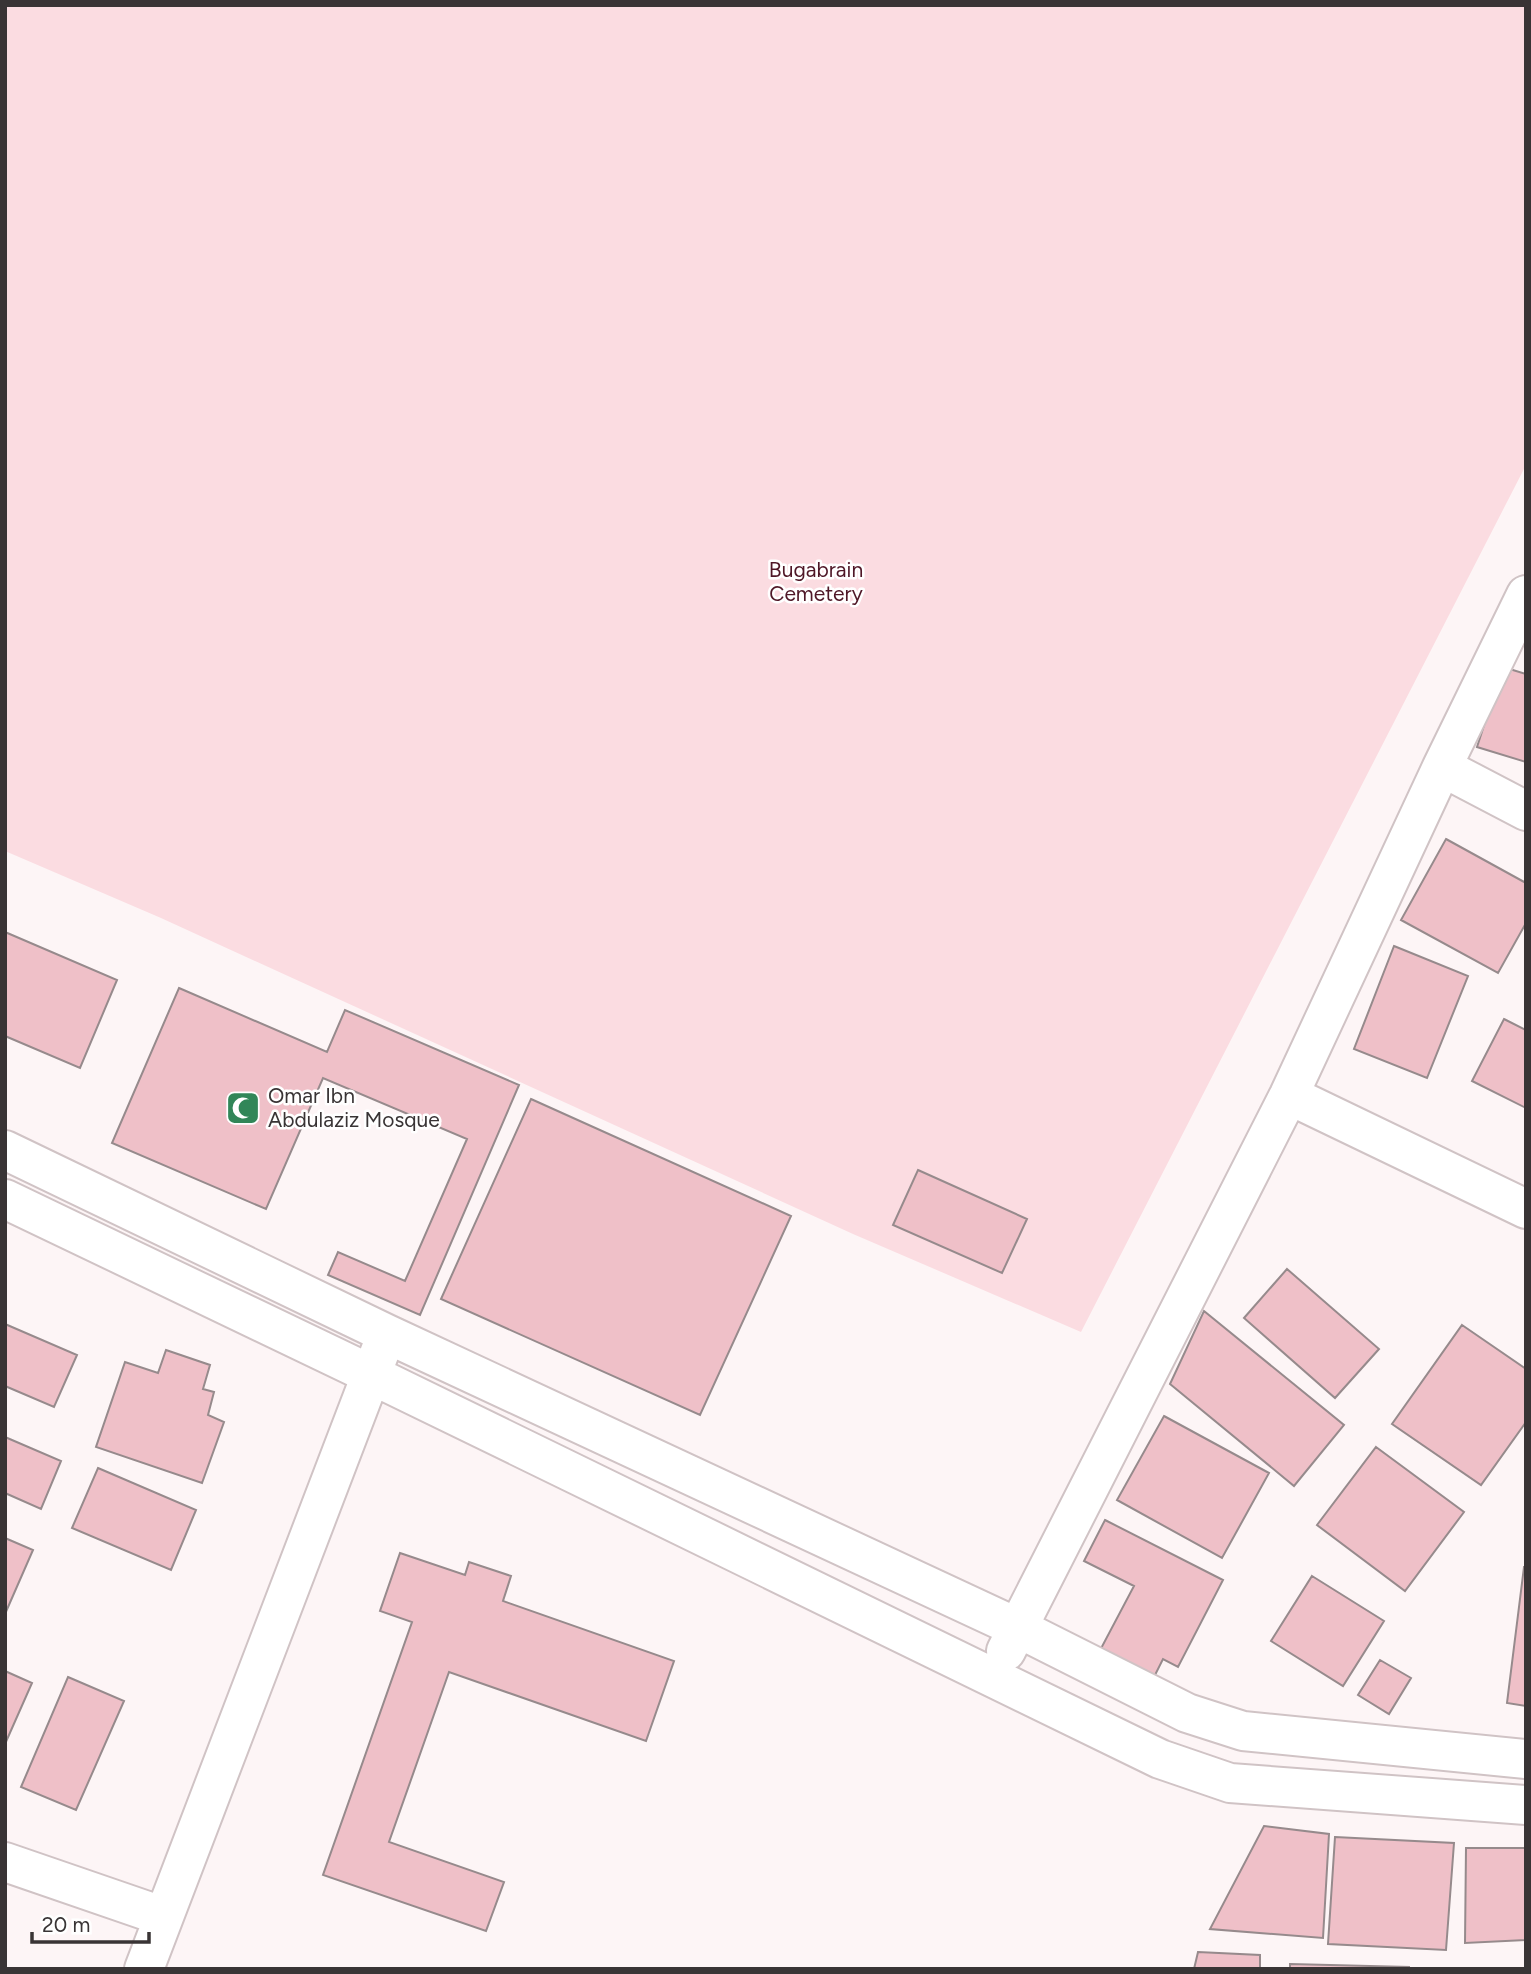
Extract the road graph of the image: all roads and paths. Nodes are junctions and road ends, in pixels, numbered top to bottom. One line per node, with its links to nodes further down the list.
1 (1526, 595): 2 (street)
2 (1442, 767): 3 (street); 4 (street)
3 (1526, 811)
4 (1289, 1095): 7 (street); 10 (street)
5 (9, 1163): 8 (street)
6 (5, 1199): 9 (street)
7 (1526, 1209)
8 (387, 1334): 9 (street); 10 (street)
9 (370, 1374): 11 (street); 15 (street)
10 (1018, 1628): 11 (street); 12 (street)
11 (992, 1677): 13 (street)
12 (1526, 1759)
13 (1526, 1805)
14 (5, 1862): 15 (street)
15 (162, 1916): 16 (street)
16 (144, 1969)

